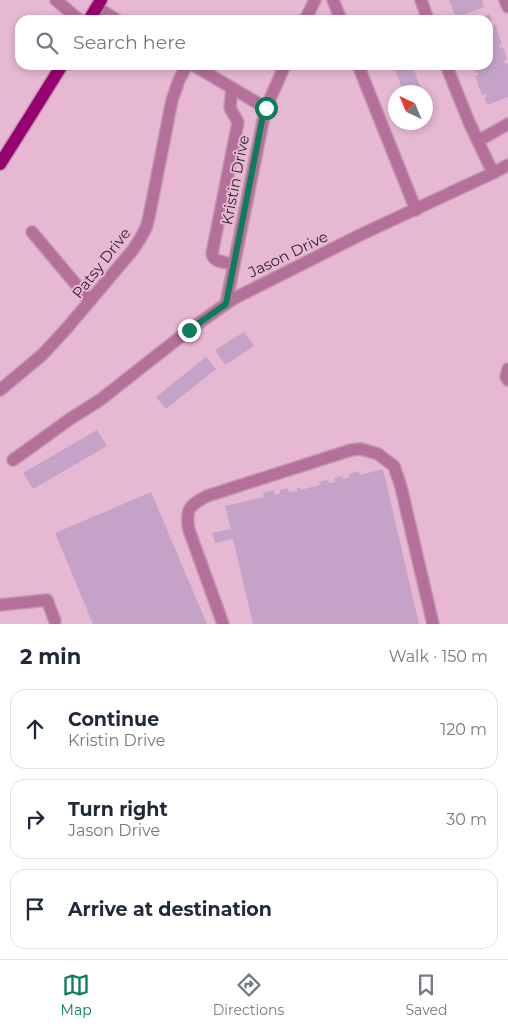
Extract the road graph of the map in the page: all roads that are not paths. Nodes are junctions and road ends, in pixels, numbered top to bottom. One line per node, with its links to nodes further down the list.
1 (56, 0): 8 (street)
2 (315, 0): 11 (street)
3 (333, 0): 12 (street)
4 (421, 0): 13 (street)
5 (505, 0): 7 (street)
6 (98, 4): 9 (main road); 10 (street)
7 (508, 7)
8 (73, 15)
9 (92, 15)
10 (111, 15)
11 (308, 15)
12 (339, 15)
13 (426, 15)
14 (59, 70): 24 (main road)
15 (184, 70): 30 (street, Patsy Drive)
16 (201, 70): 20 (street)
17 (283, 70): 21 (street, Kristin Drive)
18 (360, 70): 27 (street)
19 (448, 70): 23 (street)
20 (232, 88): 21 (street); 29 (street)
21 (266, 108): 29 (street, Kristin Drive)
22 (508, 124): 23 (street)
23 (478, 141): 26 (street)
24 (0, 164)
25 (508, 165): 26 (street, Jason Drive)
26 (493, 174): 27 (street, Jason Drive)
27 (416, 210): 31 (street, Jason Drive)
28 (32, 232): 30 (street)
29 (234, 264): 31 (street, Kristin Drive)
30 (90, 301): 34 (street, Patsy Drive)
31 (226, 304): 35 (street, Jason Drive)
32 (508, 369): 33 (street)
33 (508, 380)
34 (0, 390)
35 (13, 460)
36 (0, 604): 37 (street)
37 (56, 623)
38 (224, 624): 39 (street)
39 (433, 624)

